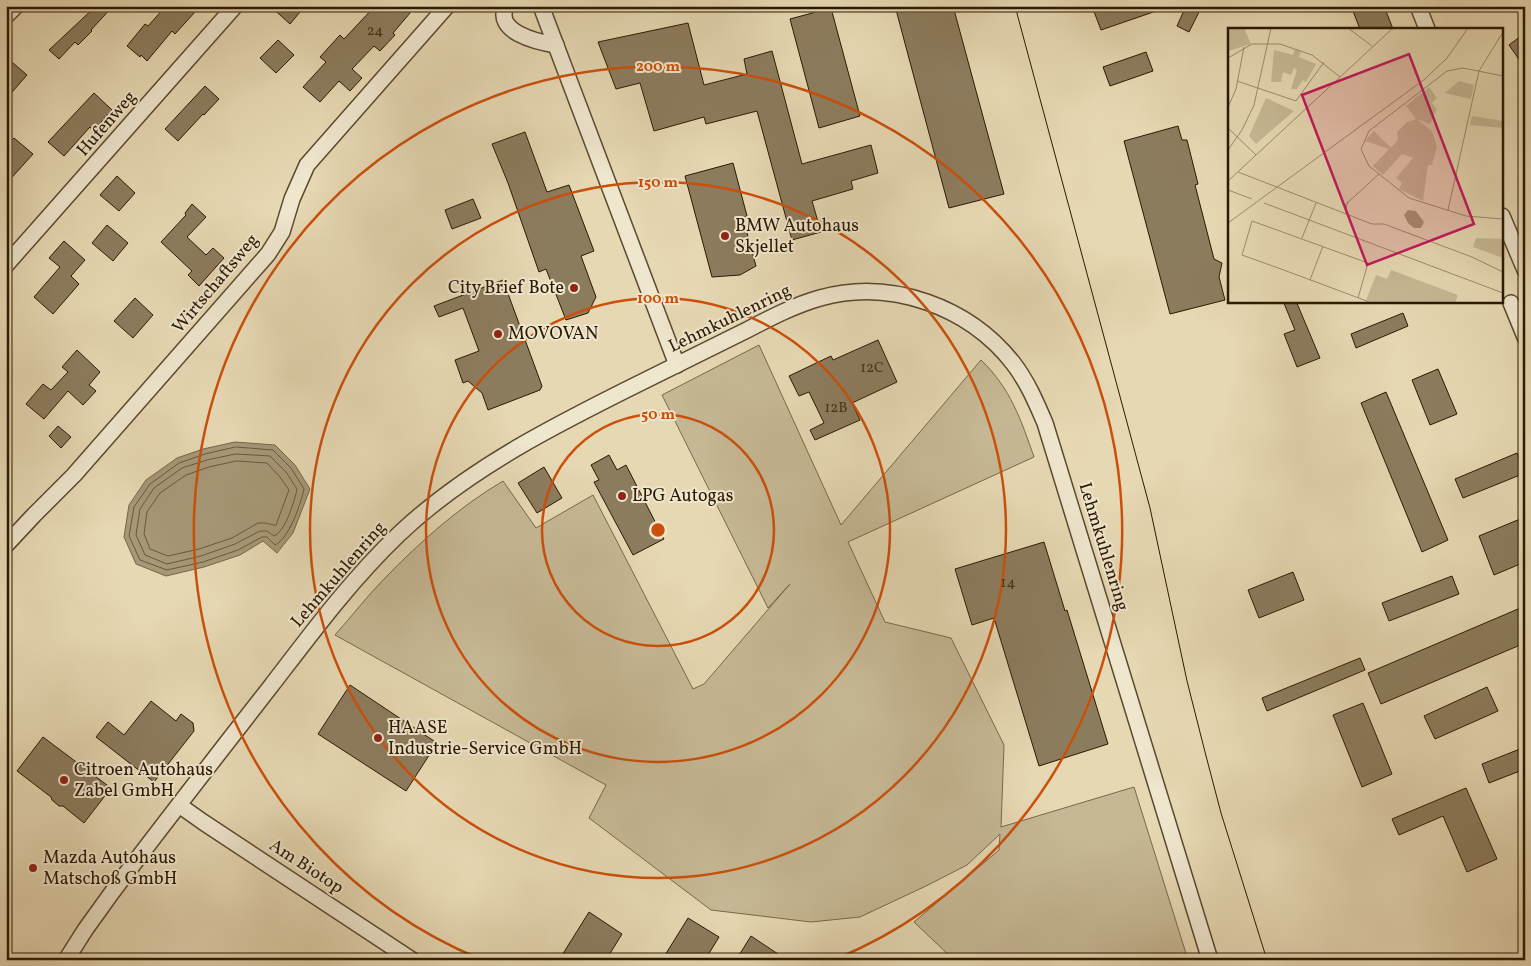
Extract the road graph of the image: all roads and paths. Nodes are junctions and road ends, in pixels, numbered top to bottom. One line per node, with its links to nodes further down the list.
1 (16, 6): 7 (street)
2 (235, 6): 11 (street, Hufenweg)
3 (447, 6): 16 (street, Wirtschaftsweg)
4 (506, 6): 9 (street)
5 (541, 6): 9 (street)
6 (1418, 6): 8 (street)
7 (6, 16)
8 (1426, 28)
9 (556, 45): 15 (street)
10 (1504, 221): 12 (street)
11 (6, 265)
12 (1525, 270)
13 (1511, 303): 14 (street)
14 (1525, 337)
15 (676, 365): 17 (street, Lehmkuhlenring); 20 (street, Lehmkuhlenring)
16 (6, 545)
17 (179, 805): 18 (street, Lehmkuhlenring); 19 (street, Am Biotop)
18 (66, 960)
19 (412, 960)
20 (1210, 960)

